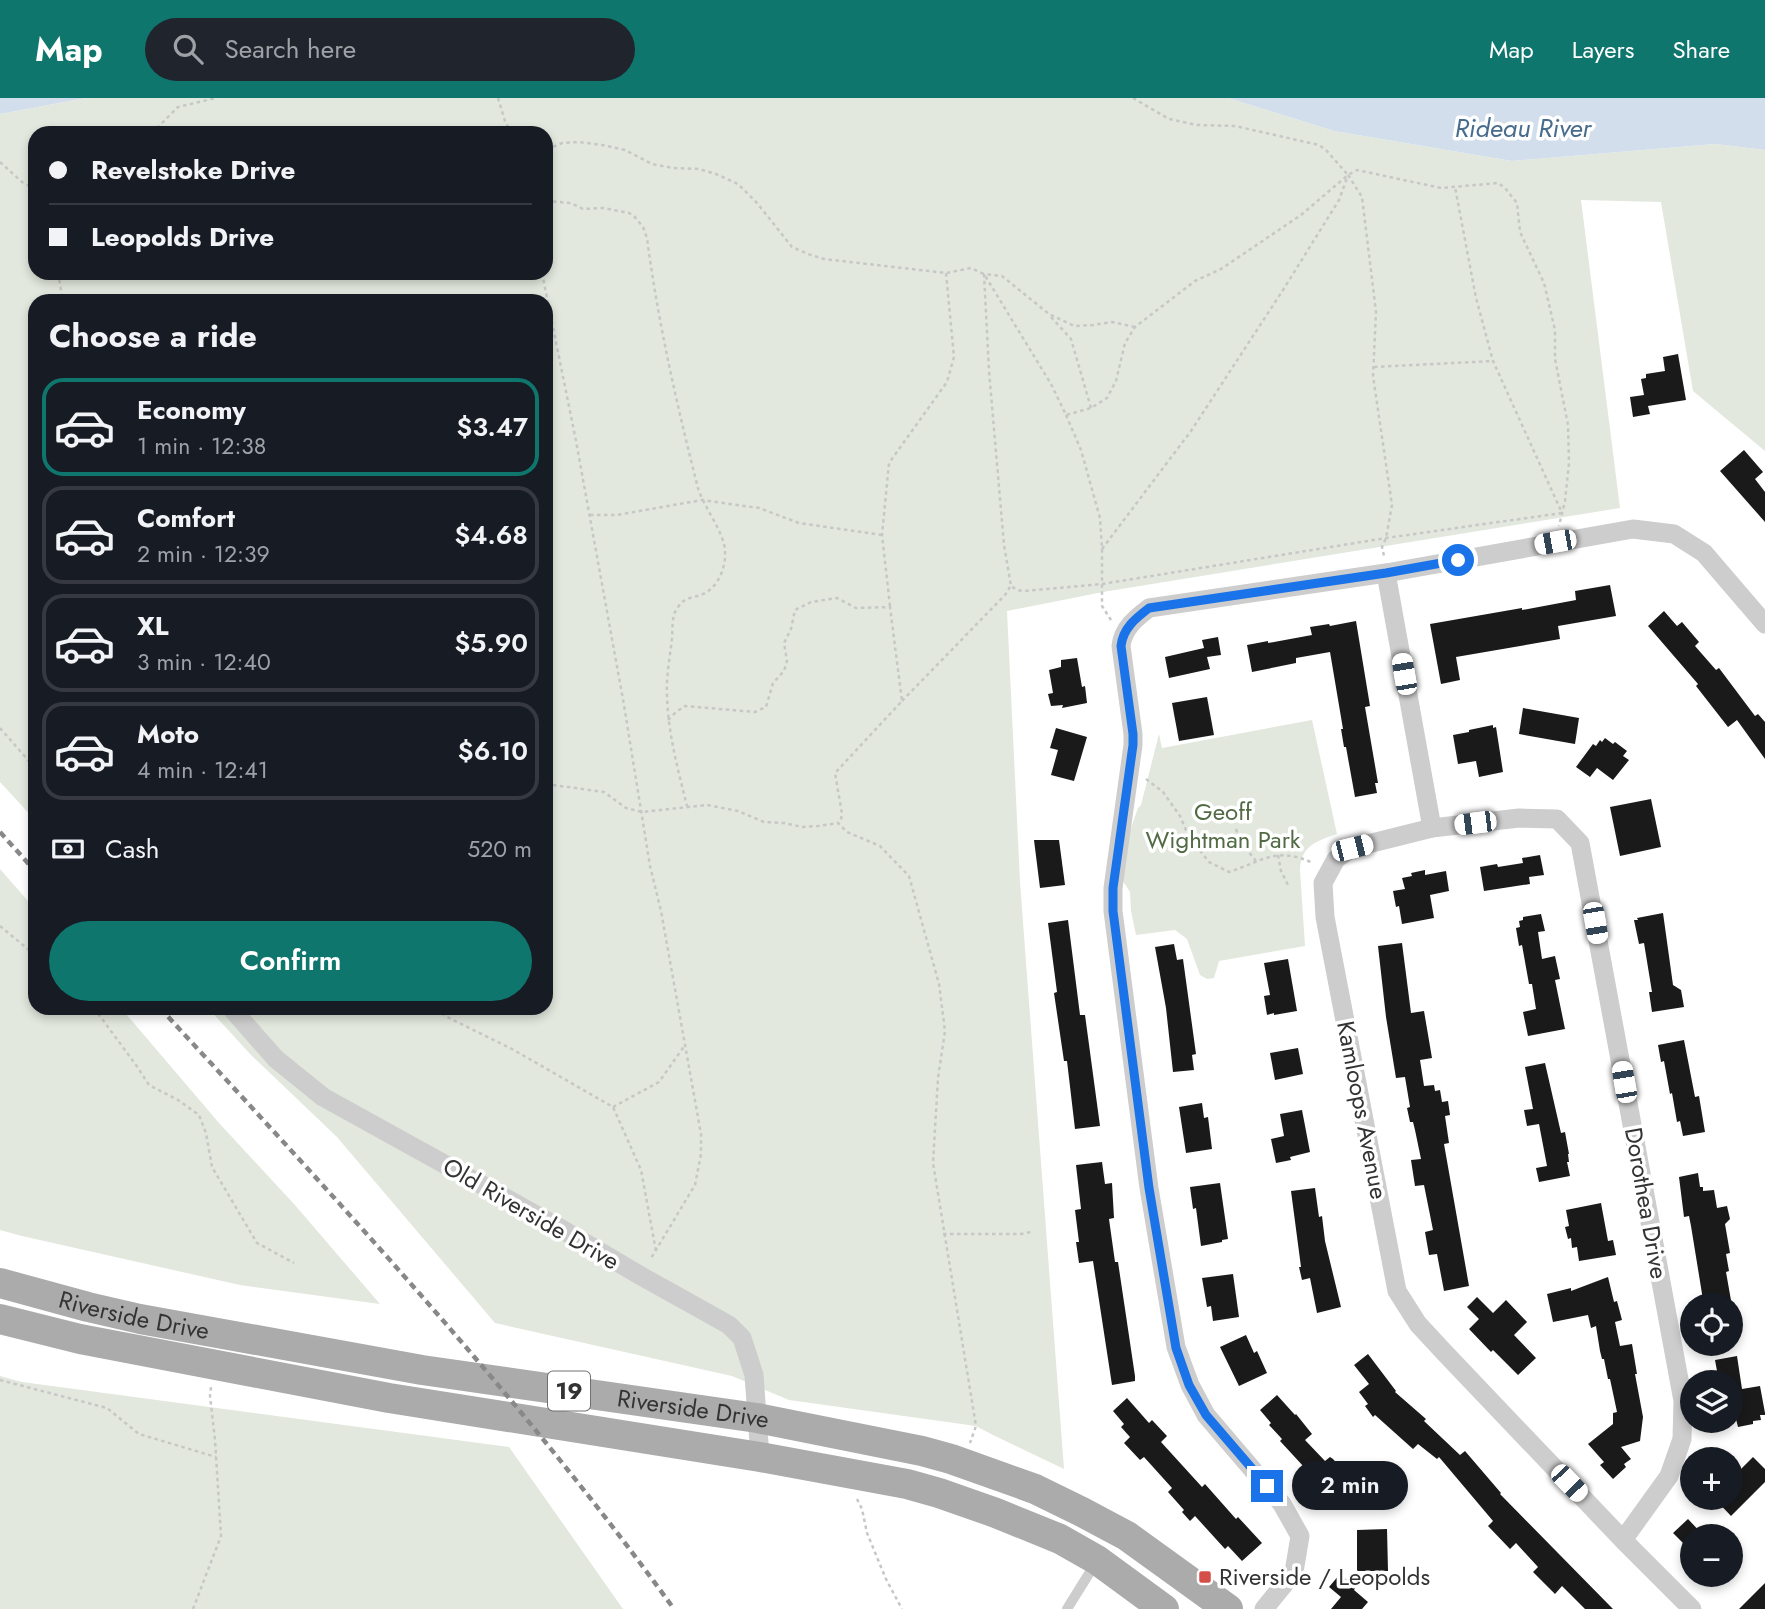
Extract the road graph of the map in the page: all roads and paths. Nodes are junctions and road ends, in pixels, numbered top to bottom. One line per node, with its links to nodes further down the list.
1 (216, 98): 4 (path)
2 (498, 98): 5 (path)
3 (1133, 98): 8 (path)
4 (159, 126)
5 (508, 126)
6 (553, 146): 12 (path)
7 (0, 162): 9 (path)
8 (1348, 175): 10 (path); 16 (path); 18 (path); 27 (path)
9 (28, 185)
10 (1455, 187): 17 (path); 22 (path)
11 (553, 202): 21 (path)
12 (946, 273): 13 (path); 24 (path)
13 (984, 274): 14 (path); 20 (path); 30 (path)
14 (1049, 314): 16 (path); 19 (path)
15 (553, 327): 23 (path)
16 (1135, 327): 19 (path)
17 (1493, 361): 18 (path); 22 (path)
18 (1373, 367): 25 (path)
19 (1091, 408): 20 (path)
20 (1066, 415): 27 (path)
21 (702, 500): 23 (path); 24 (path); 35 (path)
22 (1562, 513): 25 (path); 26 (path)
23 (590, 515): 41 (path)
24 (882, 535): 31 (path)
25 (1387, 538): 28 (path); 29 (path)
26 (1555, 542): 28 (street); 32 (street)
27 (1102, 550): 29 (path)
28 (1386, 573): 33 (street); 44 (street)
29 (1102, 584): 30 (path); 33 (path)
30 (1011, 586): 34 (path)
31 (890, 607): 34 (path); 35 (path)
32 (1765, 624)
33 (1124, 633): 38 (street)
34 (902, 701): 42 (path)
35 (668, 720): 40 (path)
36 (0, 727): 37 (path)
37 (28, 760)
38 (1129, 770): 46 (path); 77 (street)
39 (553, 785): 41 (path)
40 (687, 807): 41 (path); 42 (path)
41 (642, 812): 54 (path)
42 (838, 823): 57 (path)
43 (1236, 828): 46 (path)
44 (1432, 828): 47 (street); 70 (street, Dorothea Drive)
45 (1278, 855): 46 (path); 47 (path); 48 (path)
46 (1257, 862)
47 (1329, 870): 70 (street, Kamloops Avenue)
48 (1288, 885)
49 (0, 926): 50 (path)
50 (28, 950)
51 (99, 1015): 59 (path)
52 (237, 1015): 60 (street, Old Riverside Drive)
53 (444, 1015): 55 (path)
54 (685, 1045): 55 (path); 58 (path)
55 (613, 1107): 58 (path)
56 (1031, 1232): 57 (path)
57 (943, 1234): 66 (path)
58 (656, 1251): 60 (path)
59 (294, 1263)
60 (641, 1276): 65 (street, Old Riverside Drive)
61 (0, 1283): 65 (main road, Riverside Drive / 19)
62 (0, 1319): 63 (main road, Riverside Drive / 19)
63 (215, 1365): 67 (path); 68 (main road, Riverside Drive / 19)
64 (0, 1380): 67 (path)
65 (757, 1418): 68 (street, Old Riverside Drive); 76 (main road, Riverside Drive / 19)
66 (969, 1445)
67 (216, 1457): 72 (path)
68 (760, 1457): 71 (main road, Riverside Drive / 19)
69 (853, 1489): 73 (path)
70 (1623, 1539): 78 (street, Kamloops Avenue)
71 (1097, 1560): 74 (lane); 75 (main road, Riverside Drive / 19)
72 (193, 1609)
73 (902, 1609)
74 (1067, 1609)
75 (1164, 1609)
76 (1228, 1609)
77 (1264, 1609)
78 (1692, 1609)

